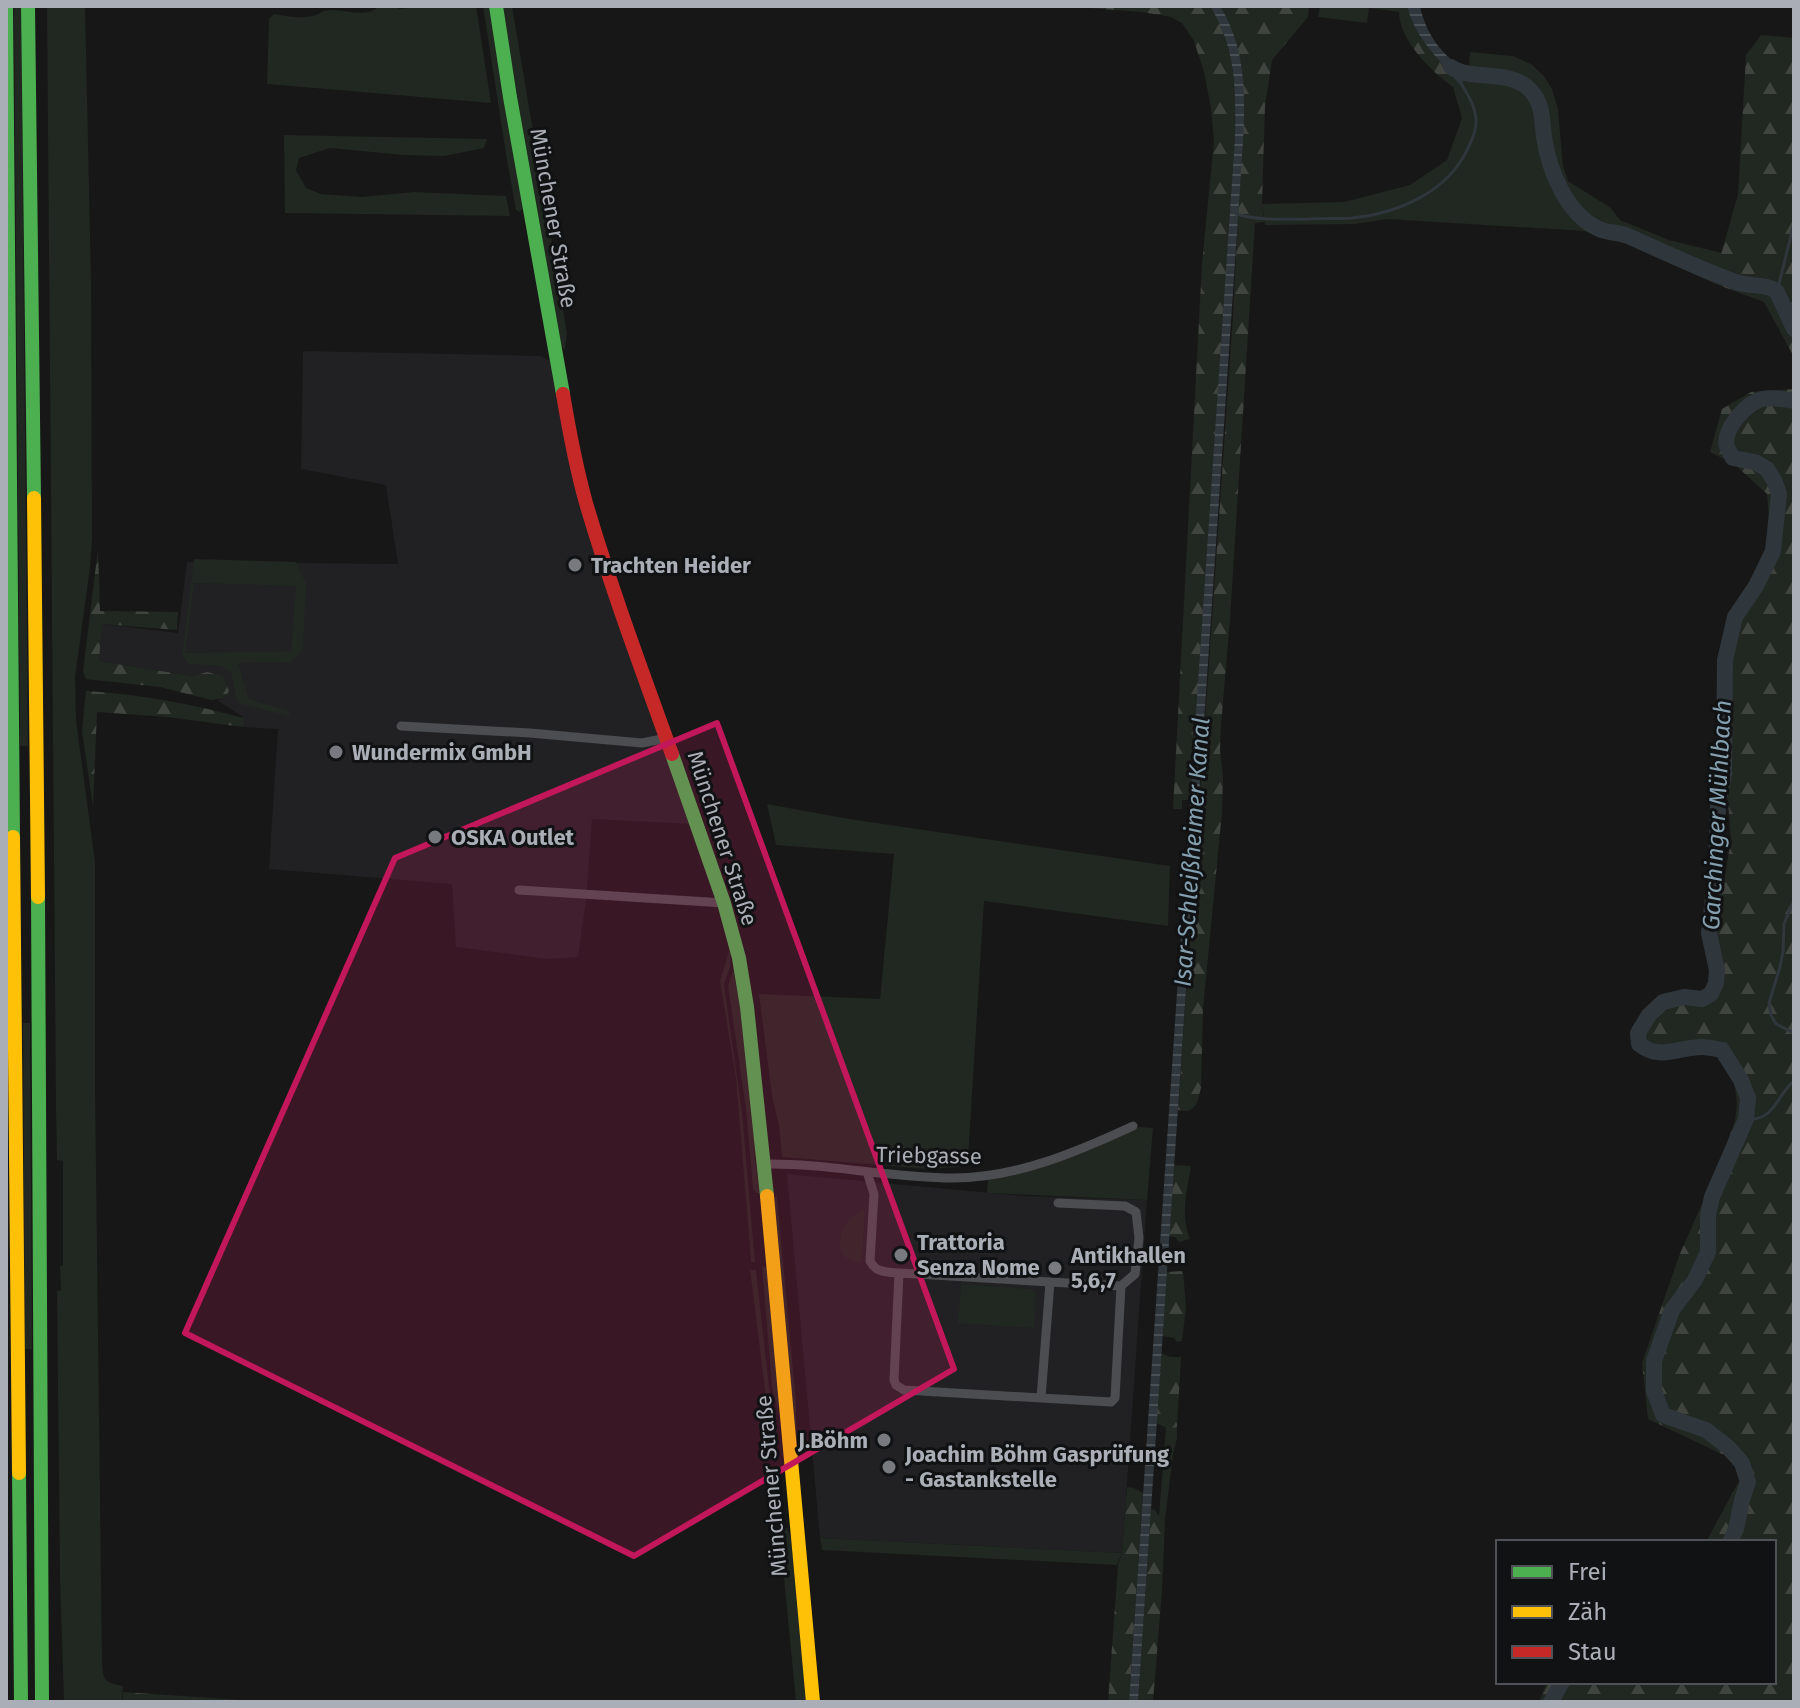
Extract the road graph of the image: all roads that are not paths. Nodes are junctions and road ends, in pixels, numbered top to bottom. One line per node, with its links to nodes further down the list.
1 (6, 6): 8 (main road)
2 (28, 6): 18 (main road)
3 (496, 6): 5 (main road, Münchener Straße)
4 (401, 726): 5 (street)
5 (667, 738): 7 (main road, Münchener Straße)
6 (519, 890): 7 (street)
7 (720, 903): 11 (main road, Münchener Straße)
8 (15, 930): 9 (main road); 19 (main road)
9 (6, 960)
10 (1133, 1126): 12 (street, Triebgasse)
11 (764, 1164): 12 (street, Triebgasse); 20 (main road, Münchener Straße)
12 (867, 1172): 14 (street)
13 (1058, 1203): 16 (street)
14 (899, 1273): 15 (street); 17 (street)
15 (1050, 1282): 16 (street); 17 (street)
16 (1121, 1286): 17 (street)
17 (1041, 1398)
18 (42, 1700)
19 (21, 1702)
20 (813, 1702)

